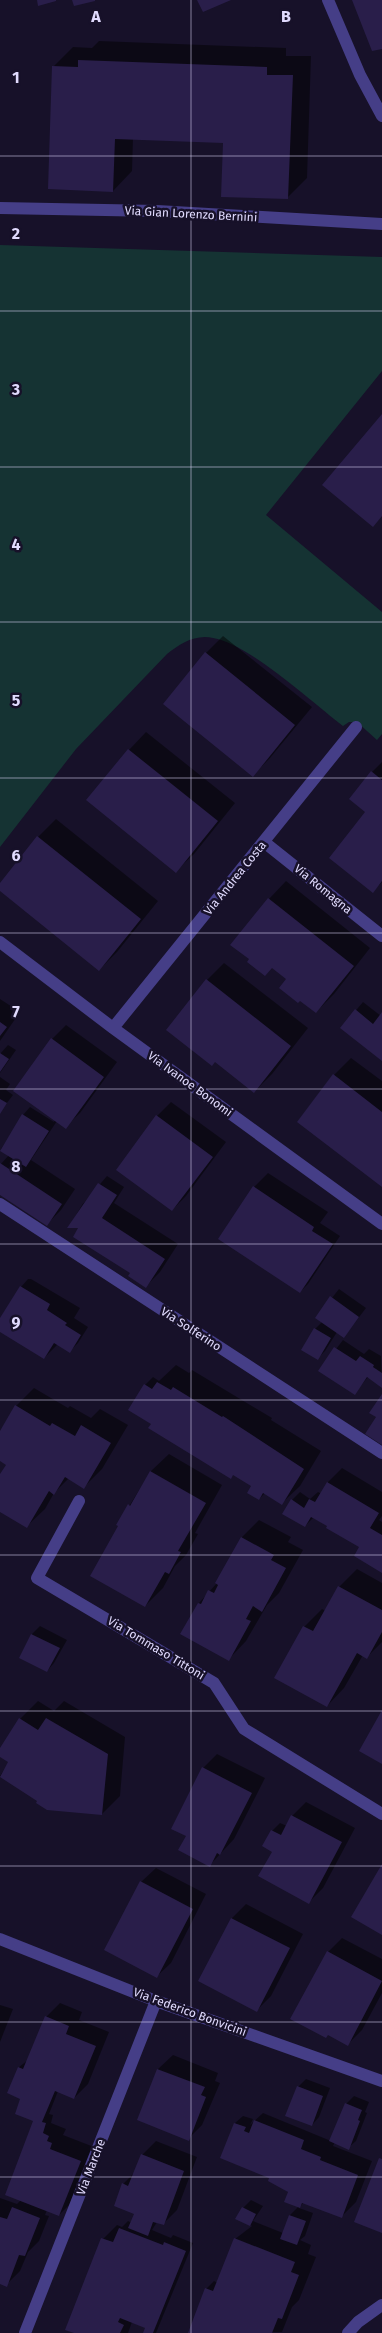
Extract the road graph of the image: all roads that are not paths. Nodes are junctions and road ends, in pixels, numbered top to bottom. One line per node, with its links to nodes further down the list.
1 (328, 0): 2 (street)
2 (382, 116)
3 (0, 208): 4 (street, Via Gian Lorenzo Bernini)
4 (382, 224)
5 (356, 727): 6 (street, Via Andrea Costa)
6 (264, 842): 7 (street, Via Romagna); 9 (street, Via Andrea Costa)
7 (382, 936)
8 (0, 942): 9 (street, Via Ivanoe Bonomi)
9 (113, 1028): 11 (street, Via Ivanoe Bonomi)
10 (0, 1204): 12 (street, Via Solferino)
11 (382, 1224)
12 (382, 1453)
13 (78, 1502): 14 (street, Via Tommaso Tittoni)
14 (382, 1814)
15 (0, 1940): 16 (street, Via Federico Bonvicini)
16 (156, 2001): 17 (street, Via Federico Bonvicini); 19 (street, Via Marche)
17 (382, 2081)
18 (382, 2305): 20 (street)
19 (25, 2333)
20 (348, 2333)

